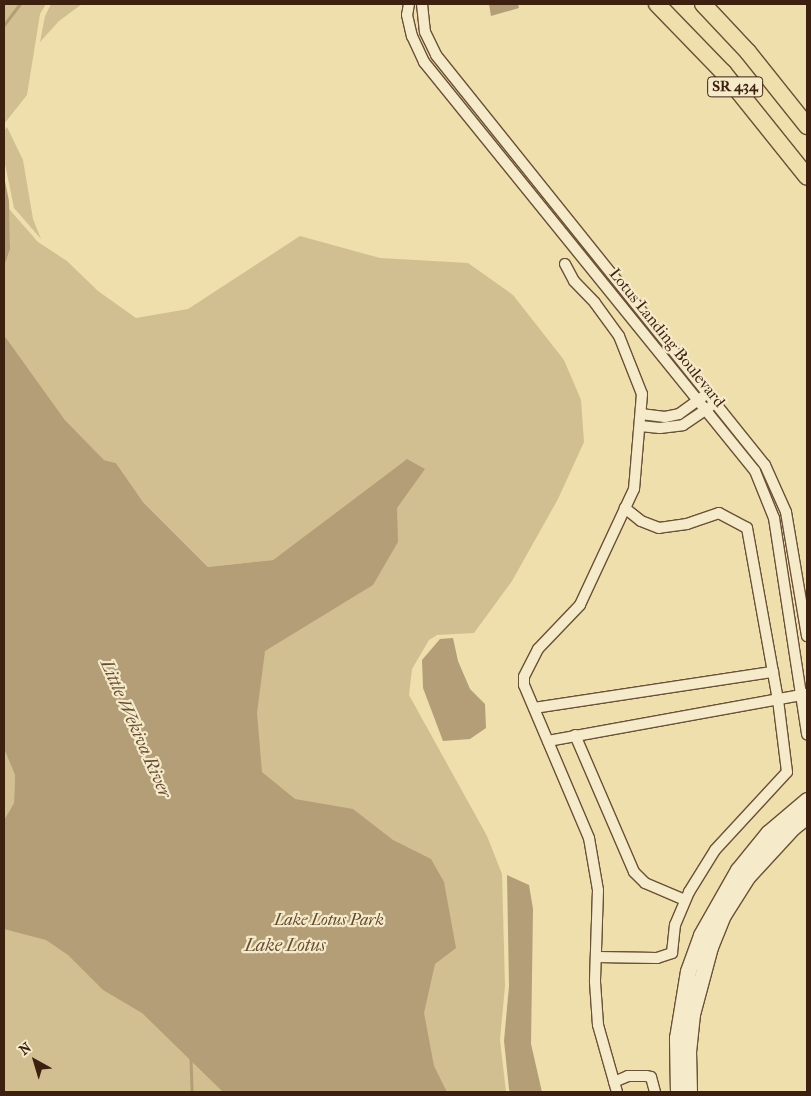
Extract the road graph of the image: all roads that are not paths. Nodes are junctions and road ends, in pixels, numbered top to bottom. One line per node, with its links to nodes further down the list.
1 (408, 4): 9 (street, Lotus Landing Boulevard)
2 (422, 4): 8 (street, Lotus Landing Boulevard)
3 (657, 4): 6 (main road, SR 434)
4 (702, 4): 5 (main road, SR 434)
5 (807, 126)
6 (807, 177)
7 (565, 264): 12 (street)
8 (709, 392): 9 (street); 10 (street, Lotus Landing Boulevard)
9 (698, 401): 11 (street, Lotus Landing Boulevard); 13 (street)
10 (717, 402): 11 (street); 17 (street, Lotus Landing Boulevard)
11 (706, 410): 14 (street); 19 (street, Lotus Landing Boulevard)
12 (641, 414): 13 (street); 15 (street)
13 (679, 414): 14 (street)
14 (683, 425): 15 (street)
15 (640, 426): 16 (street)
16 (625, 508): 18 (street); 21 (street)
17 (807, 636)
18 (773, 672): 20 (street); 21 (street)
19 (804, 694): 20 (street); 22 (street, Lotus Landing Boulevard)
20 (778, 700): 23 (street); 27 (street)
21 (534, 708): 24 (street)
22 (807, 734)
23 (575, 735): 24 (street); 27 (street)
24 (548, 741): 28 (street)
25 (807, 800): 31 (street)
26 (807, 816): 32 (street)
27 (685, 900): 28 (street)
28 (597, 957): 29 (street)
29 (616, 1087): 30 (street)
30 (655, 1092)
31 (678, 1092)
32 (689, 1092)

